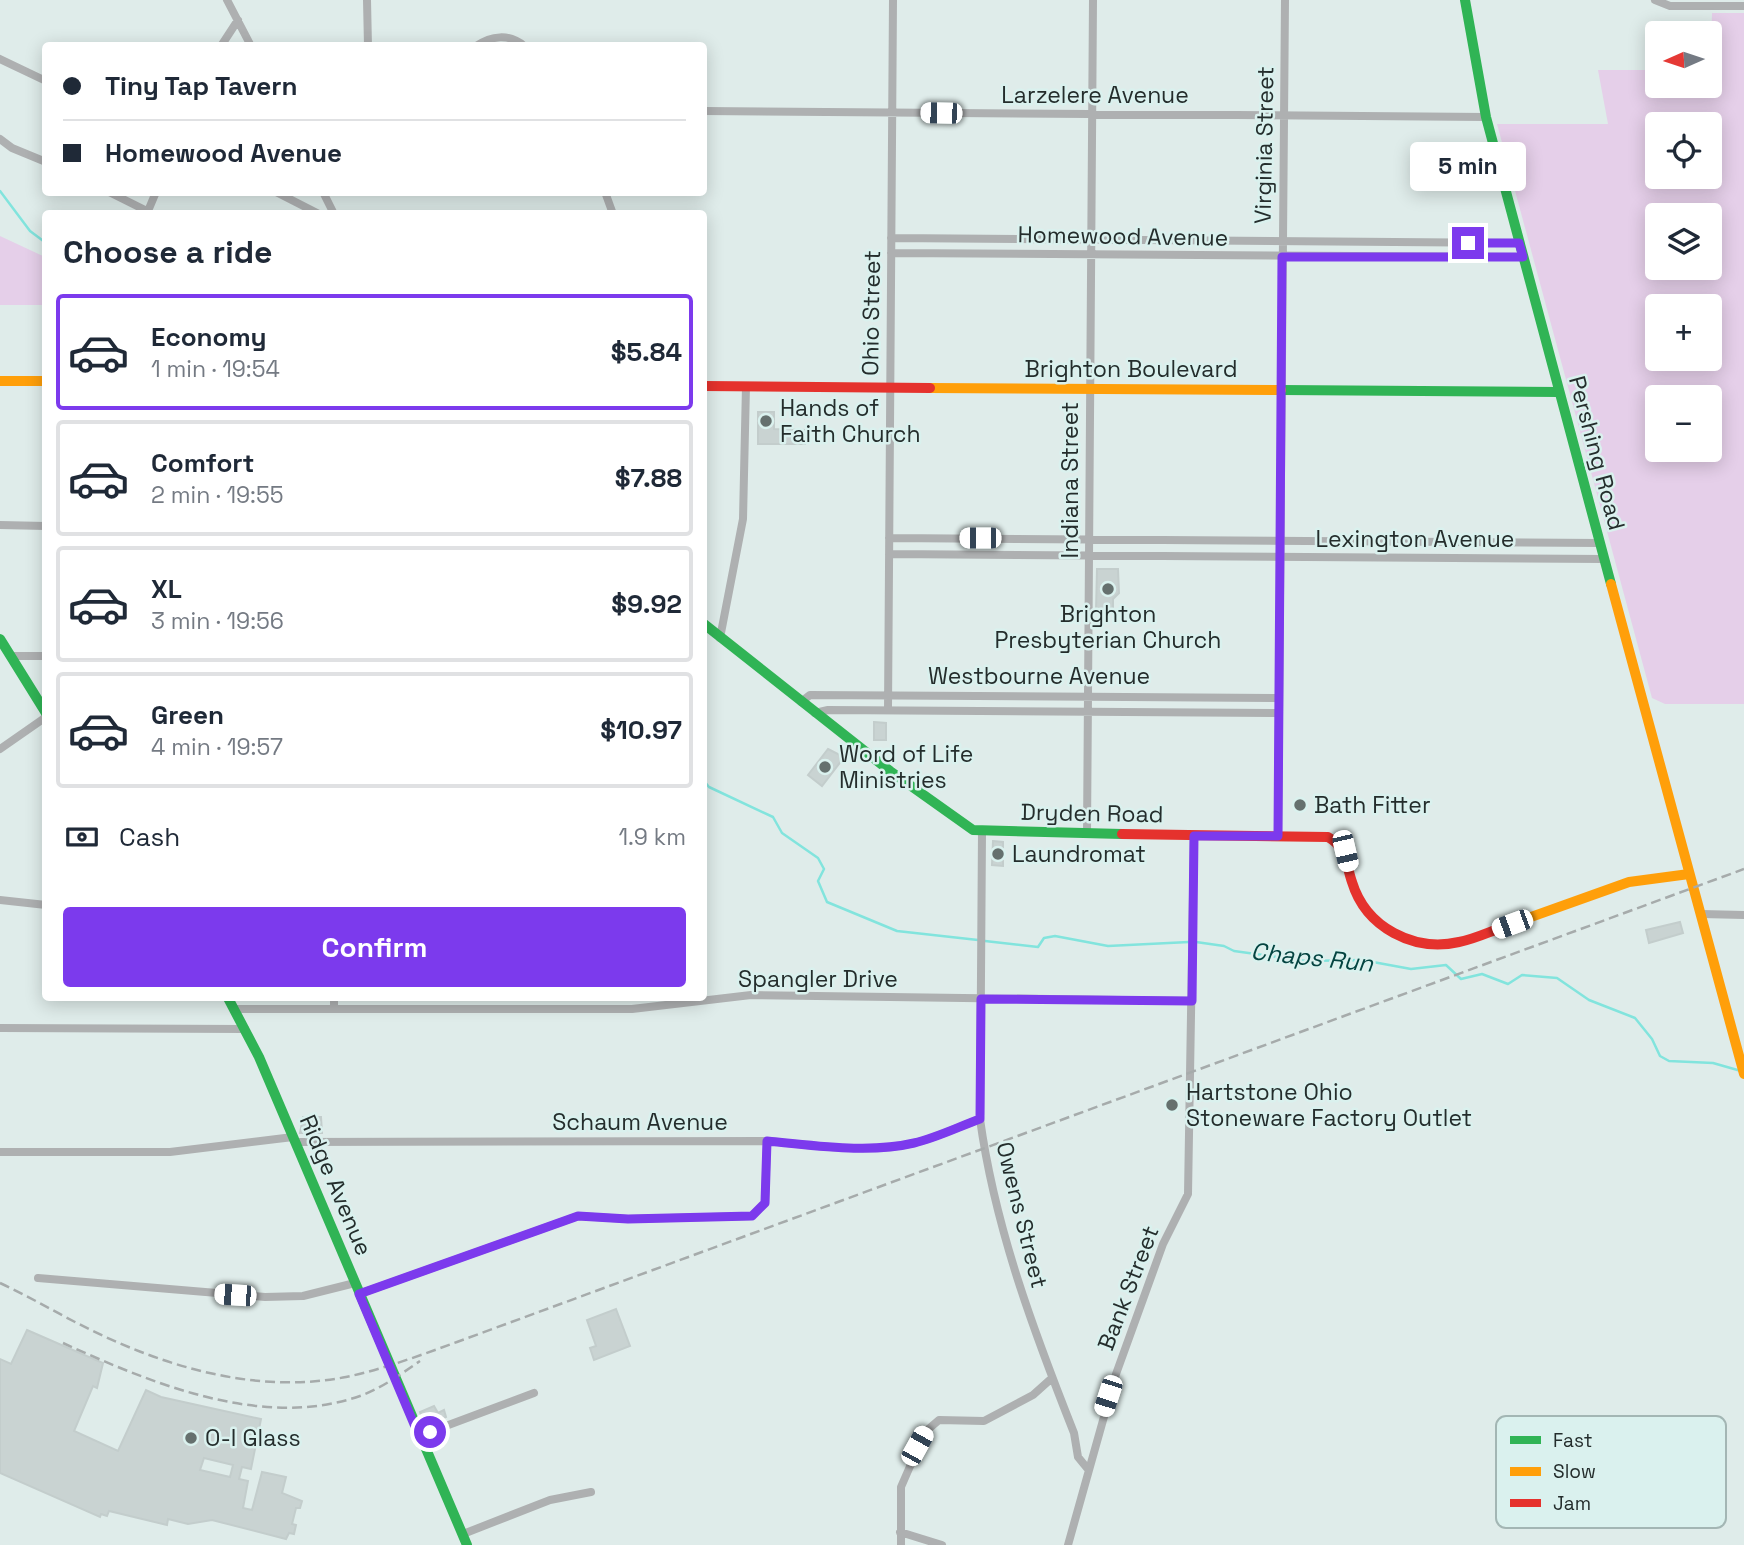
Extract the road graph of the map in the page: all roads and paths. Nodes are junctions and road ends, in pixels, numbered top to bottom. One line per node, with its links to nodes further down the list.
1 (227, 0): 9 (street)
2 (367, 0): 12 (street)
3 (893, 0): 18 (street, Ohio Street)
4 (1093, 0): 19 (street, Indiana Street)
5 (1285, 0): 20 (street, Virginia Street)
6 (1465, 0): 21 (street, Pershing Road)
7 (1656, 0): 8 (street)
8 (1744, 6)
9 (238, 20): 10 (street); 11 (street)
10 (224, 42)
11 (249, 42)
12 (368, 42)
13 (485, 42): 14 (street)
14 (516, 42)
15 (0, 59): 16 (street)
16 (42, 79)
17 (707, 111): 18 (street, Larzelere Avenue)
18 (892, 113): 19 (street, Larzelere Avenue); 28 (street, Ohio Street)
19 (1092, 115): 20 (street, Larzelere Avenue); 29 (street, Indiana Street)
20 (1284, 116): 21 (street, Larzelere Avenue); 30 (street, Virginia Street)
21 (1486, 117): 31 (street, Pershing Road)
22 (0, 139): 23 (street)
23 (42, 160)
24 (117, 196): 26 (street)
25 (284, 196): 27 (street)
26 (146, 210)
27 (310, 210)
28 (891, 238): 29 (street, Homewood Avenue); 32 (street, Ohio Street)
29 (1091, 240): 30 (street, Homewood Avenue); 33 (street, Indiana Street)
30 (1283, 241): 31 (street, Homewood Avenue); 34 (street, Virginia Street)
31 (1519, 243): 35 (street, Pershing Road)
32 (891, 253): 33 (street, Homewood Avenue); 40 (street, Ohio Street)
33 (1091, 254): 34 (street, Homewood Avenue); 41 (street, Indiana Street)
34 (1282, 257): 35 (street, Homewood Avenue); 42 (street, Virginia Street)
35 (1523, 257): 43 (street, Pershing Road)
36 (0, 381): 37 (street)
37 (42, 381)
38 (707, 386): 39 (street, Brighton Boulevard)
39 (746, 386): 40 (street, Brighton Boulevard); 55 (street)
40 (890, 388): 41 (street, Brighton Boulevard); 46 (street, Ohio Street)
41 (1090, 389): 42 (street, Brighton Boulevard); 47 (street, Indiana Street)
42 (1282, 391): 43 (street, Brighton Boulevard); 48 (street, Virginia Street)
43 (1559, 392): 49 (street, Pershing Road)
44 (0, 525): 45 (street)
45 (42, 526)
46 (889, 538): 47 (street, Lexington Avenue); 50 (street, Ohio Street)
47 (1089, 539): 48 (street, Lexington Avenue); 51 (street, Indiana Street)
48 (1281, 540): 49 (street, Lexington Avenue); 52 (street, Virginia Street)
49 (1600, 543): 53 (street, Pershing Road)
50 (889, 554): 51 (street, Lexington Avenue); 59 (street, Ohio Street)
51 (1089, 557): 52 (street, Lexington Avenue); 60 (street, Indiana Street)
52 (1281, 557): 53 (street, Lexington Avenue); 61 (street, Virginia Street)
53 (1604, 559): 74 (street, Pershing Road)
54 (707, 627): 55 (street, Dryden Road)
55 (720, 638): 62 (street, Dryden Road)
56 (0, 639): 57 (street)
57 (10, 656): 58 (street); 63 (street)
58 (42, 656)
59 (888, 694): 60 (street, Westbourne Avenue); 62 (street, Westbourne Avenue); 64 (street, Ohio Street)
60 (1087, 696): 61 (street, Westbourne Avenue); 65 (street, Indiana Street)
61 (1279, 698): 67 (street, Virginia Street)
62 (802, 702): 66 (street, Dryden Road)
63 (42, 708)
64 (888, 710): 65 (street, Westbourne Avenue); 66 (street, Westbourne Avenue)
65 (1087, 712): 67 (street, Westbourne Avenue); 71 (street, Indiana Street)
66 (815, 713): 70 (street, Dryden Road)
67 (1279, 713): 73 (street, Virginia Street)
68 (42, 718): 69 (street)
69 (0, 749)
70 (982, 832): 71 (street, Dryden Road); 79 (street, Owens Street)
71 (1087, 834): 72 (street, Dryden Road)
72 (1194, 836): 73 (street, Dryden Road); 84 (street, Bank Street)
73 (1278, 836): 74 (street, Dryden Road)
74 (1689, 874): 77 (street, Pershing Road)
75 (0, 900): 76 (street)
76 (42, 905)
77 (1701, 914): 78 (street); 89 (street, Pershing Road)
78 (1744, 915)
79 (981, 999): 80 (street, Spangler Drive); 84 (street, Spangler Drive); 90 (street, Owens Street)
80 (707, 1000)
81 (230, 1001): 86 (street, Ridge Avenue)
82 (334, 1001): 85 (street)
83 (700, 1001): 85 (street, Spangler Drive)
84 (1192, 1001): 99 (street, Bank Street)
85 (334, 1008): 86 (street, Spangler Drive)
86 (234, 1009): 88 (street, Ridge Avenue)
87 (0, 1028): 88 (street)
88 (245, 1029): 91 (street, Ridge Avenue)
89 (1743, 1070)
90 (980, 1119): 92 (street, Schaum Avenue); 96 (street, Owens Street)
91 (294, 1140): 92 (street, Schaum Avenue); 93 (street, Schaum Avenue); 95 (street, Ridge Avenue)
92 (767, 1141): 95 (street)
93 (0, 1152)
94 (38, 1278): 95 (street)
95 (357, 1289): 98 (street, Ridge Avenue)
96 (1052, 1378): 99 (street, Owens Street); 101 (street)
97 (534, 1393): 98 (street)
98 (419, 1436): 102 (street, Ridge Avenue)
99 (1087, 1468): 105 (street, Bank Street)
100 (591, 1492): 102 (street)
101 (900, 1531): 103 (street); 104 (street)
102 (465, 1540)
103 (901, 1545)
104 (942, 1545)
105 (1068, 1545)

